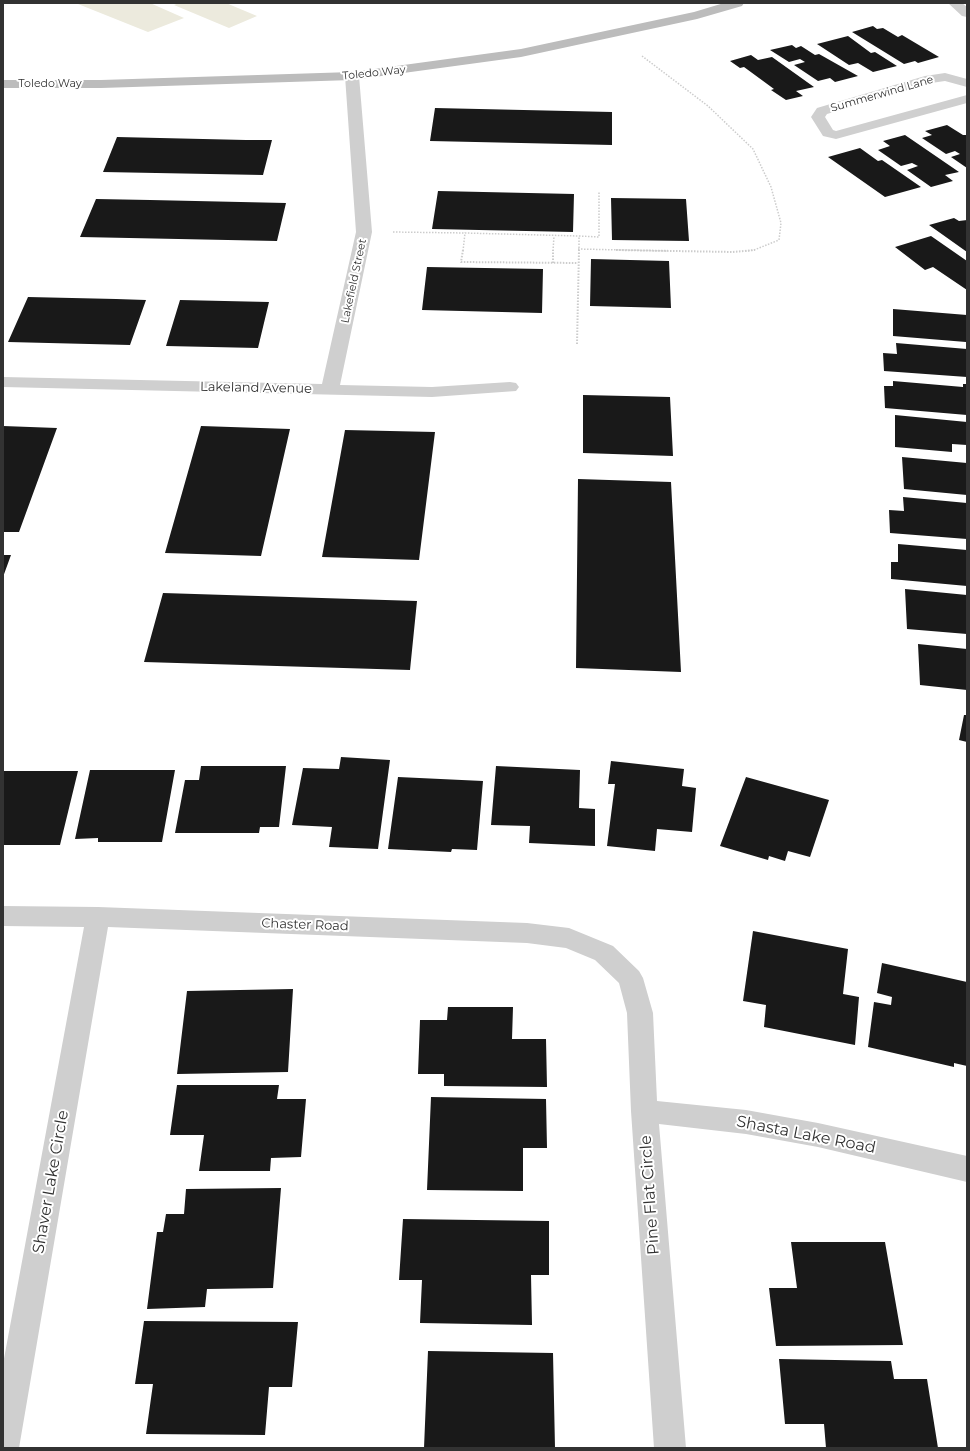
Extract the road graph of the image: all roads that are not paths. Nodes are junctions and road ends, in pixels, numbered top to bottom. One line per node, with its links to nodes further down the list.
1 (738, 3): 4 (main road, Toledo Way)
2 (954, 3): 3 (street)
3 (967, 13)
4 (352, 76): 6 (main road, Toledo Way); 10 (street, Lakefield Street)
5 (967, 83): 7 (street, Summerwind Lane)
6 (3, 84)
7 (967, 99)
8 (3, 382): 10 (street, Lakeland Avenue)
9 (510, 387): 10 (street, Lakeland Avenue)
10 (330, 389)
11 (3, 916): 12 (street, Chaster Road)
12 (98, 917): 13 (street, Chaster Road); 16 (street, Shaver Lake Circle)
13 (604, 953): 14 (street, Pine Flat Circle)
14 (644, 1111): 15 (street, Shasta Lake Road); 17 (street, Pine Flat Circle)
15 (967, 1169)
16 (3, 1448)
17 (670, 1448)

